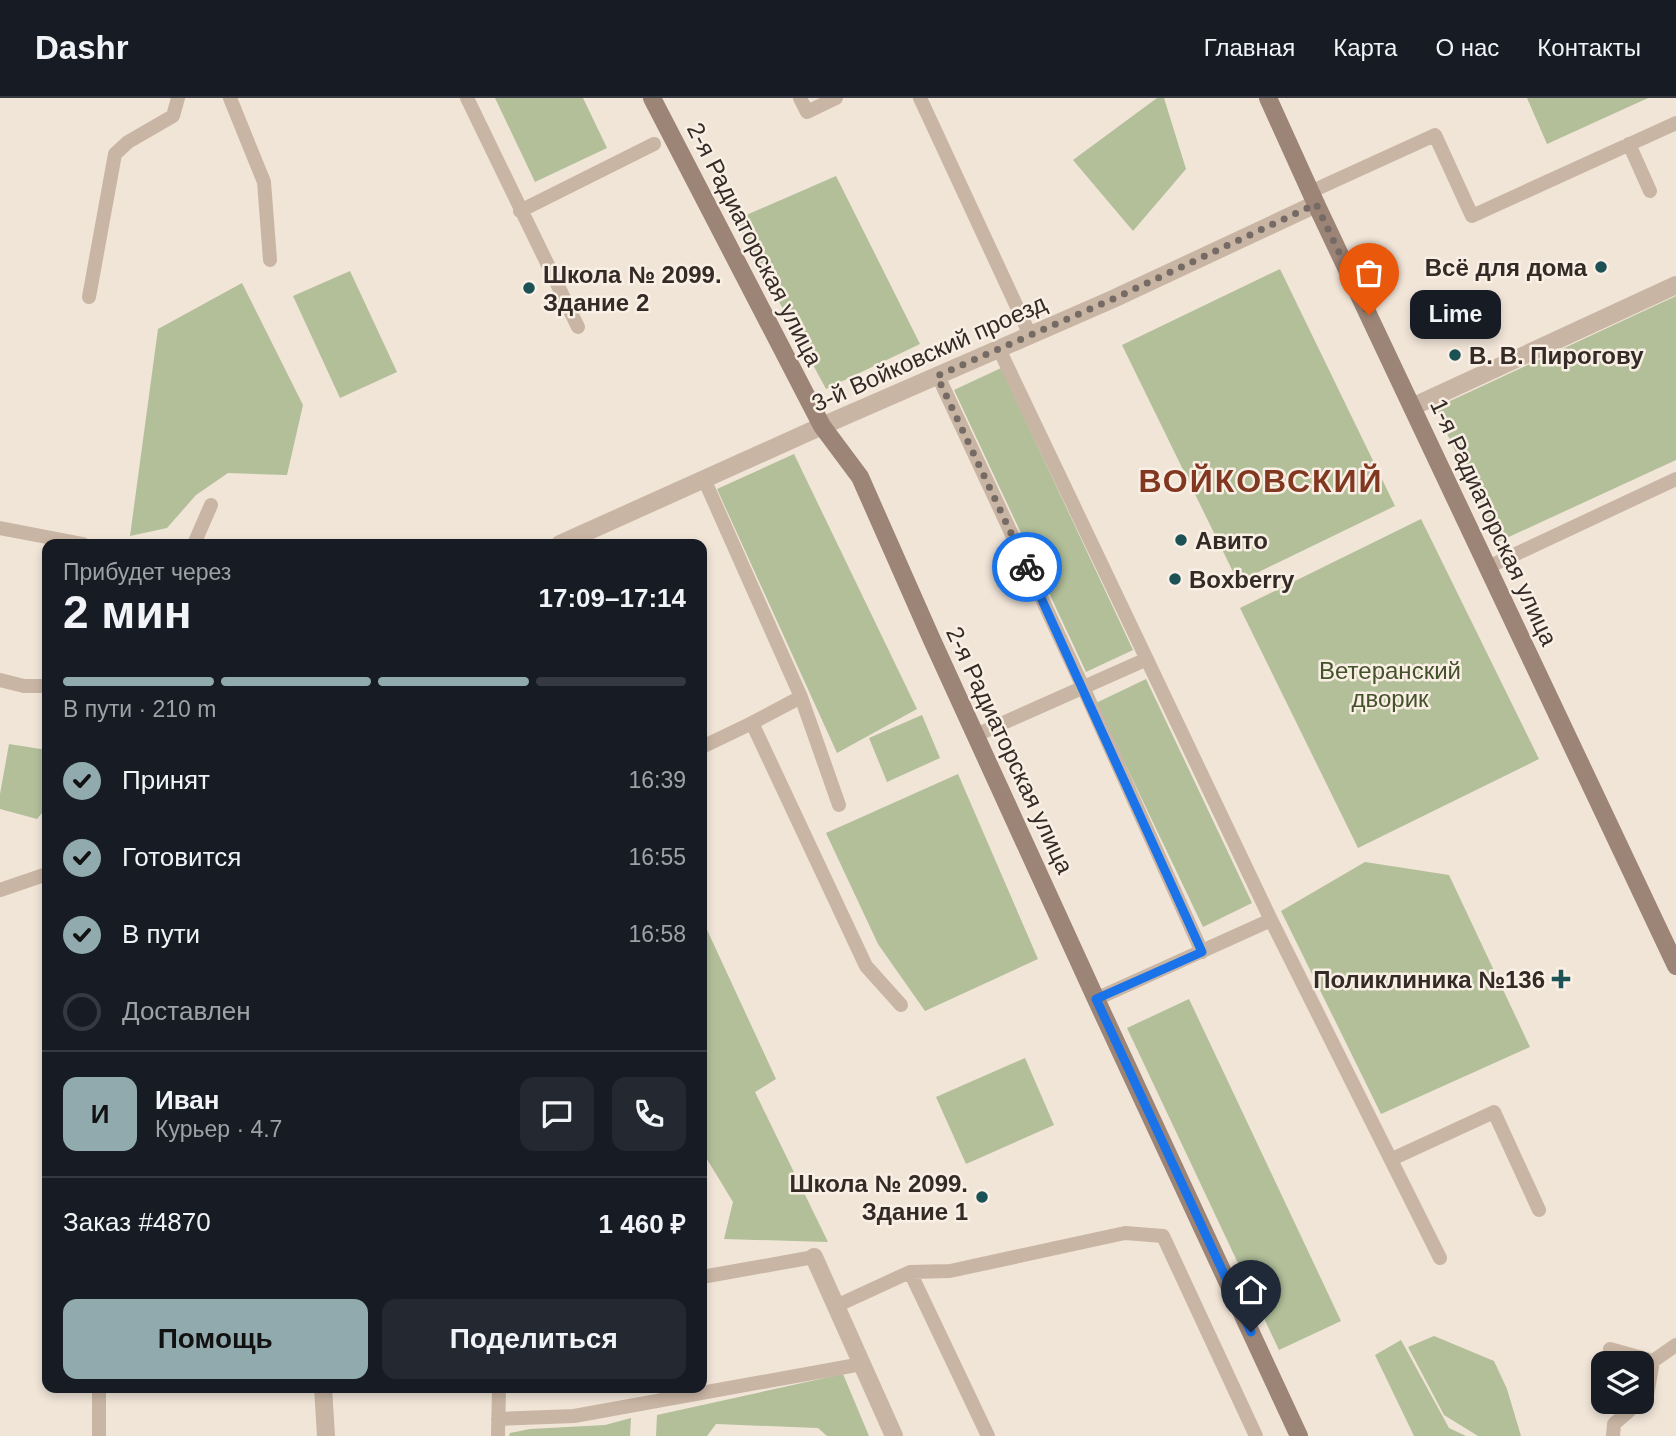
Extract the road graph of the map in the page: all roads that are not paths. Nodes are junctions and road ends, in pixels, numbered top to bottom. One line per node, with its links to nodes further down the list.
1 (178, 98): 17 (lane)
2 (230, 98): 15 (lane)
3 (467, 98): 14 (lane)
4 (652, 98): 23 (street, 2-я Радиаторская улица)
5 (800, 98): 6 (lane)
6 (836, 98)
7 (920, 98): 19 (lane)
8 (1268, 98): 13 (street, 1-я Радиаторская улица)
9 (1676, 123): 11 (lane)
10 (654, 144): 14 (lane)
11 (1629, 144): 12 (lane); 13 (lane)
12 (1650, 191)
13 (1313, 198): 19 (street, 3-й Войковский проезд); 22 (street, 1-я Радиаторская улица)
14 (520, 211): 18 (lane)
15 (270, 260)
16 (1676, 285): 22 (street)
17 (89, 297)
18 (578, 327)
19 (1030, 335): 20 (street, 3-й Войковский проезд)
20 (999, 349): 21 (street, 3-й Войковский проезд); 32 (lane)
21 (937, 376): 23 (street, 3-й Войковский проезд); 35 (lane)
22 (1412, 407): 31 (street, 1-я Радиаторская улица)
23 (822, 426): 24 (street, 3-й Войковский проезд); 38 (street, 2-я Радиаторская улица)
24 (704, 479): 30 (street, 3-й Войковский проезд); 36 (lane)
25 (1676, 479): 31 (lane)
26 (211, 505): 29 (lane)
27 (0, 528): 28 (lane)
28 (57, 539)
29 (196, 539)
30 (572, 539)
31 (1488, 567): 45 (street, 1-я Радиаторская улица)
32 (1147, 659): 35 (lane); 43 (lane)
33 (0, 680): 34 (lane)
34 (42, 686)
35 (1083, 687): 38 (lane); 44 (lane)
36 (801, 697): 37 (lane); 40 (lane)
37 (752, 723): 39 (lane); 47 (lane)
38 (976, 735): 46 (street, 2-я Радиаторская улица)
39 (707, 745)
40 (839, 805)
41 (42, 876): 42 (lane)
42 (0, 890)
43 (1271, 920): 44 (lane); 48 (lane)
44 (1202, 952): 46 (lane)
45 (1676, 966)
46 (1096, 999): 73 (street, 2-я Радиаторская улица)
47 (901, 1005)
48 (1392, 1159): 49 (lane); 51 (lane)
49 (1539, 1210)
50 (814, 1257): 53 (lane); 54 (street)
51 (1440, 1258)
52 (910, 1272): 54 (lane); 71 (lane); 72 (lane)
53 (707, 1276)
54 (835, 1306): 59 (street)
55 (1676, 1345): 58 (lane)
56 (1610, 1349): 57 (lane)
57 (1617, 1351)
58 (1654, 1360)
59 (862, 1364): 60 (lane); 70 (street)
60 (707, 1392)
61 (99, 1393): 67 (lane)
62 (323, 1393): 68 (street)
63 (499, 1393): 66 (lane)
64 (701, 1393): 66 (lane)
65 (1625, 1414): 74 (lane)
66 (498, 1419): 69 (lane)
67 (99, 1436)
68 (326, 1436)
69 (498, 1436)
70 (894, 1436)
71 (988, 1436)
72 (1256, 1436)
73 (1299, 1436)
74 (1612, 1436)

